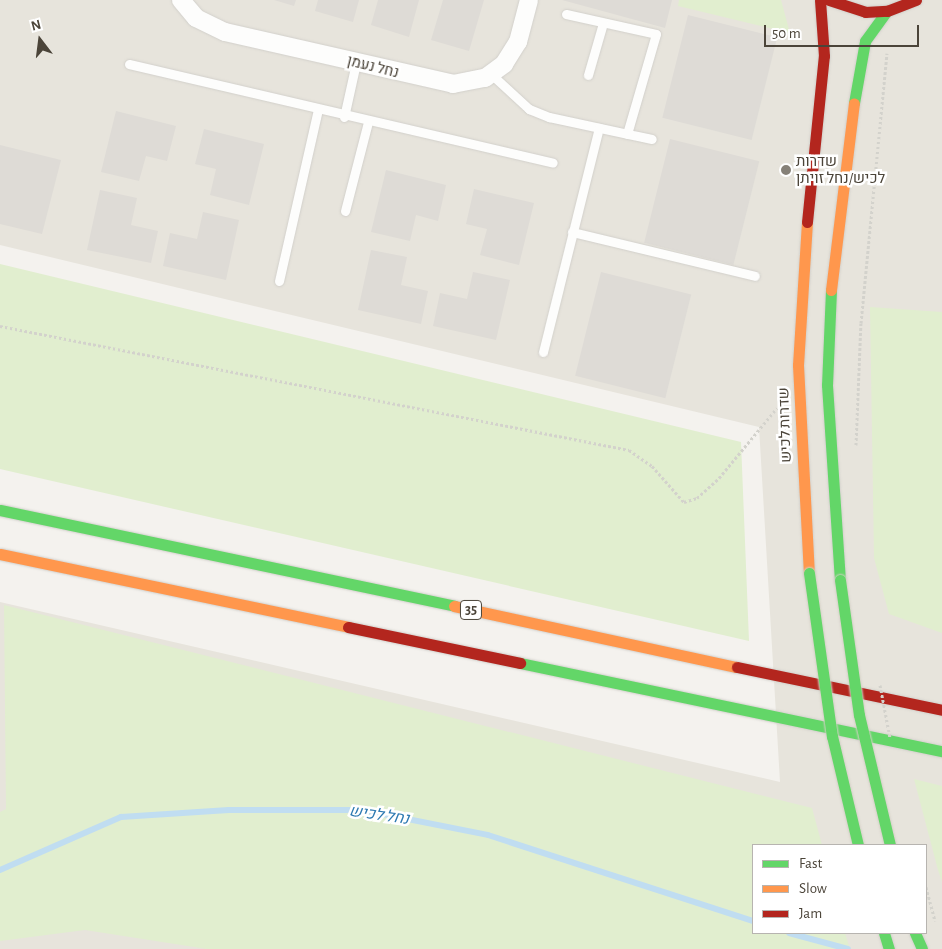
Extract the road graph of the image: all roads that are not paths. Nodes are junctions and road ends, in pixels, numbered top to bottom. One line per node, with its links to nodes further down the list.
1 (181, 0): 9 (street, נחל נעמן)
2 (529, 0): 11 (street, נחל נעמן)
3 (820, 0): 29 (main road, שדרות לכיש, bridge)
4 (829, 0): 6 (main road)
5 (916, 0): 6 (main road)
6 (886, 12): 30 (main road, bridge)
7 (566, 14): 8 (lane)
8 (603, 22): 12 (lane); 17 (lane)
9 (356, 63): 11 (street, נחל נעמן); 14 (lane)
10 (129, 64): 13 (lane)
11 (491, 74): 16 (lane)
12 (588, 75)
13 (318, 110): 14 (lane); 23 (lane)
14 (344, 117): 15 (lane)
15 (368, 122): 19 (lane); 20 (lane)
16 (599, 128): 17 (lane); 21 (lane)
17 (627, 134): 18 (lane)
18 (652, 139)
19 (553, 163)
20 (345, 211)
21 (572, 232): 22 (lane); 24 (lane)
22 (755, 276)
23 (280, 281)
24 (542, 352)
25 (0, 510): 27 (main road, 35)
26 (0, 554): 28 (main road)
27 (942, 710)
28 (942, 751)
29 (858, 844)
30 (890, 844)
31 (884, 934): 33 (main road)
32 (915, 934): 34 (main road)
33 (889, 949)
34 (922, 949)

